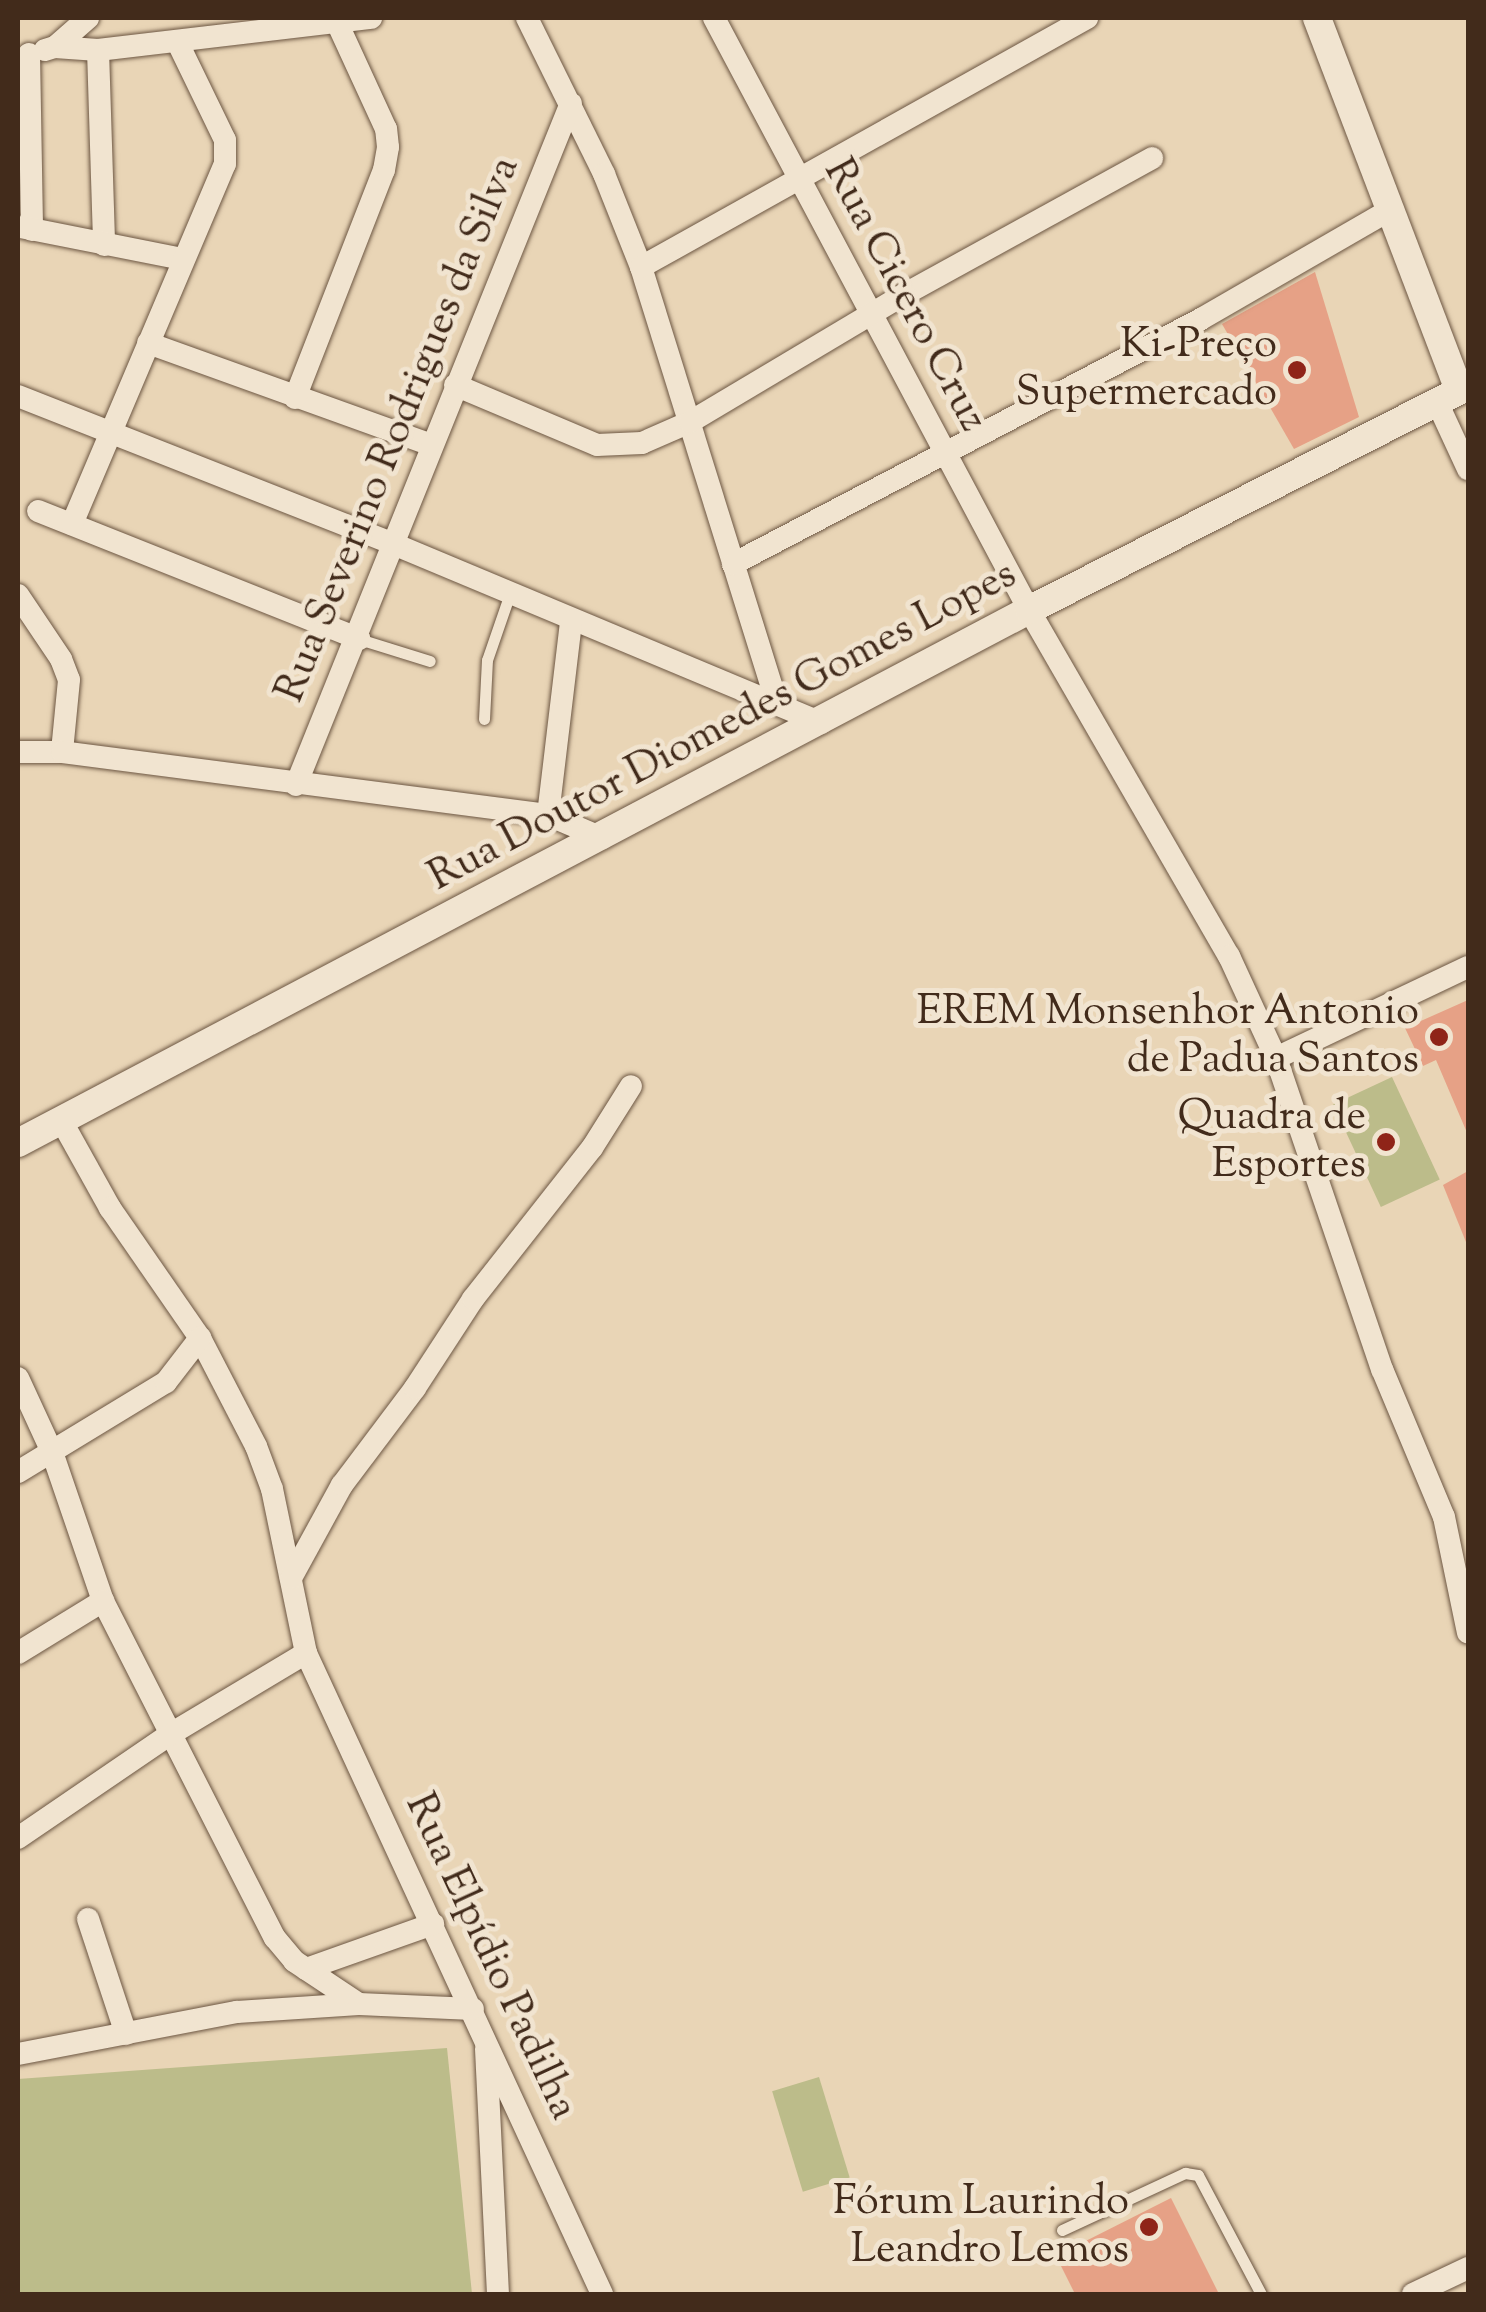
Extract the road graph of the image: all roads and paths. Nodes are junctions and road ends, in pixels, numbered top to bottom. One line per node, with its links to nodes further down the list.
1 (372, 18): 6 (street)
2 (527, 18): 11 (street)
3 (714, 18): 13 (street, Rua Cicero Cruz)
4 (1087, 18): 13 (street)
5 (1318, 18): 14 (street)
6 (336, 20): 8 (street); 24 (street)
7 (68, 29): 9 (street); 10 (street)
8 (177, 41): 9 (street); 17 (street)
9 (98, 50): 16 (street)
10 (23, 55): 15 (street)
11 (571, 104): 18 (street); 21 (street, Rua Severino Rodrigues da Silva)
12 (1152, 158): 19 (street)
13 (800, 179): 18 (street); 19 (street, Rua Cicero Cruz)
14 (1388, 211): 22 (street); 28 (street)
15 (24, 228): 16 (street)
16 (104, 245): 17 (street)
17 (183, 260): 20 (street)
18 (641, 267): 25 (street)
19 (873, 314): 25 (street); 28 (street, Rua Cicero Cruz)
20 (148, 343): 24 (street); 26 (street)
21 (455, 385): 25 (street); 27 (street, Rua Severino Rodrigues da Silva)
22 (1455, 393): 29 (street); 36 (street, Rua Doutor Diomedes Gomes Lopes)
23 (18, 396): 26 (street)
24 (295, 398): 27 (street)
25 (690, 422): 33 (street)
26 (111, 434): 31 (street); 32 (street)
27 (431, 446): 32 (street, Rua Severino Rodrigues da Silva)
28 (946, 454): 33 (street); 36 (street, Rua Cicero Cruz)
29 (1468, 469)
30 (38, 511): 31 (street)
31 (72, 524): 38 (street)
32 (396, 545): 35 (street); 38 (street, Rua Severino Rodrigues da Silva)
33 (733, 564): 40 (street)
34 (18, 596): 44 (street)
35 (509, 596): 37 (street); 41 (lane)
36 (1029, 610): 42 (street, Rua Doutor Diomedes Gomes Lopes); 49 (street, Rua Cicero Cruz)
37 (571, 621): 40 (street); 46 (street)
38 (358, 639): 39 (lane); 45 (street, Rua Severino Rodrigues da Silva)
39 (430, 661)
40 (777, 703): 42 (street)
41 (484, 718)
42 (821, 722): 47 (street, Rua Doutor Diomedes Gomes Lopes)
43 (18, 752): 44 (street)
44 (62, 752): 45 (street)
45 (296, 784): 46 (street)
46 (548, 815): 47 (street)
47 (602, 838): 51 (street, Rua Doutor Diomedes Gomes Lopes)
48 (1468, 967): 49 (street)
49 (1276, 1058): 59 (street, Rua Cicero Cruz)
50 (630, 1086): 57 (street)
51 (60, 1120): 52 (street, Rua Doutor Diomedes Gomes Lopes); 53 (street, Rua Elpídio Padilha)
52 (18, 1143)
53 (200, 1338): 55 (street); 57 (street, Rua Elpídio Padilha)
54 (18, 1378): 55 (street)
55 (52, 1452): 56 (street); 58 (street)
56 (18, 1472)
57 (291, 1578): 61 (street, Rua Elpídio Padilha)
58 (103, 1601): 60 (street); 62 (street)
59 (1468, 1632)
60 (18, 1653)
61 (306, 1654): 62 (street); 65 (street, Rua Elpídio Padilha)
62 (169, 1735): 63 (street); 66 (street)
63 (18, 1838)
64 (88, 1919): 69 (street)
65 (433, 1924): 66 (street); 68 (street, Rua Elpídio Padilha)
66 (306, 1970): 67 (street)
67 (358, 2004): 68 (street); 69 (street)
68 (473, 2009): 70 (street, Rua Elpídio Padilha)
69 (126, 2034): 71 (street)
70 (486, 2036): 74 (street); 75 (street, Rua Elpídio Padilha)
71 (18, 2054)
72 (1062, 2230): 76 (lane)
73 (1468, 2268): 77 (street)
74 (498, 2294)
75 (602, 2294)
76 (1261, 2294)
77 (1413, 2294)

